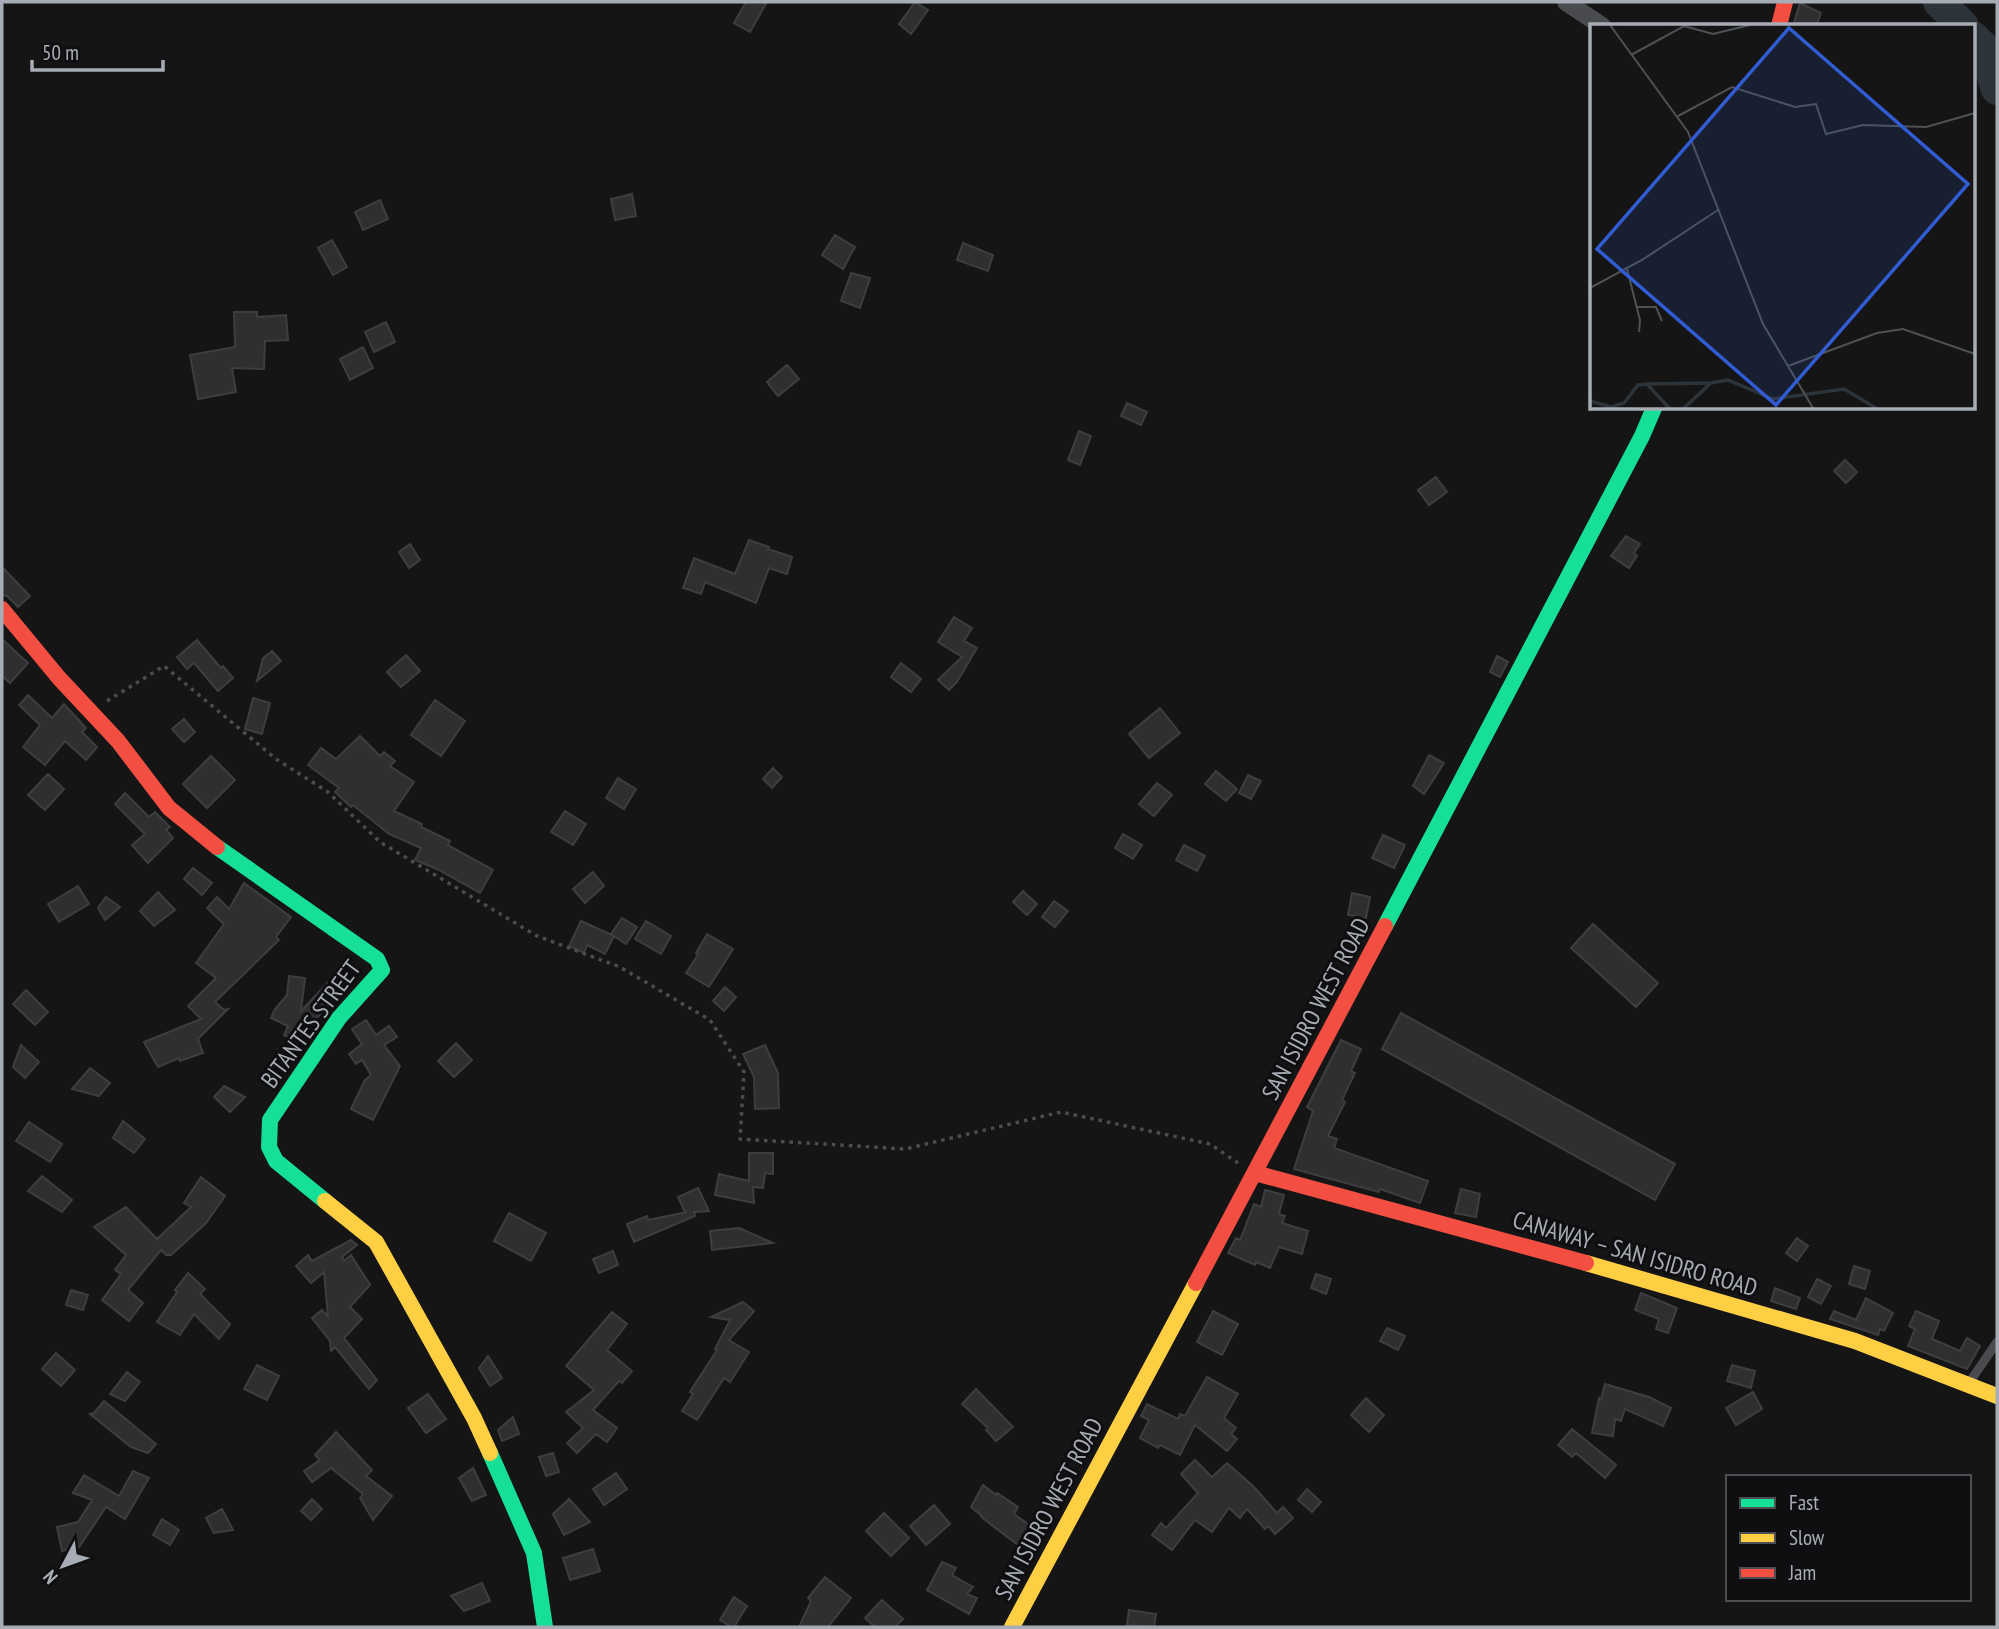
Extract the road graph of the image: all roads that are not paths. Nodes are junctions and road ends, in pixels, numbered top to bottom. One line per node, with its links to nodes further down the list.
1 (1566, 2): 3 (street)
2 (1786, 2): 4 (street)
3 (1599, 24)
4 (1780, 24)
5 (1653, 410): 7 (street, SAN ISIDRO WEST ROAD)
6 (2, 609): 11 (street, BITANTES STREET)
7 (1255, 1173): 9 (street, CANAWAY – SAN ISIDRO ROAD); 12 (street, SAN ISIDRO WEST ROAD)
8 (1997, 1342): 9 (lane)
9 (1968, 1385): 10 (street, CANAWAY – SAN ISIDRO ROAD)
10 (1997, 1396)
11 (545, 1627)
12 (1012, 1627)

